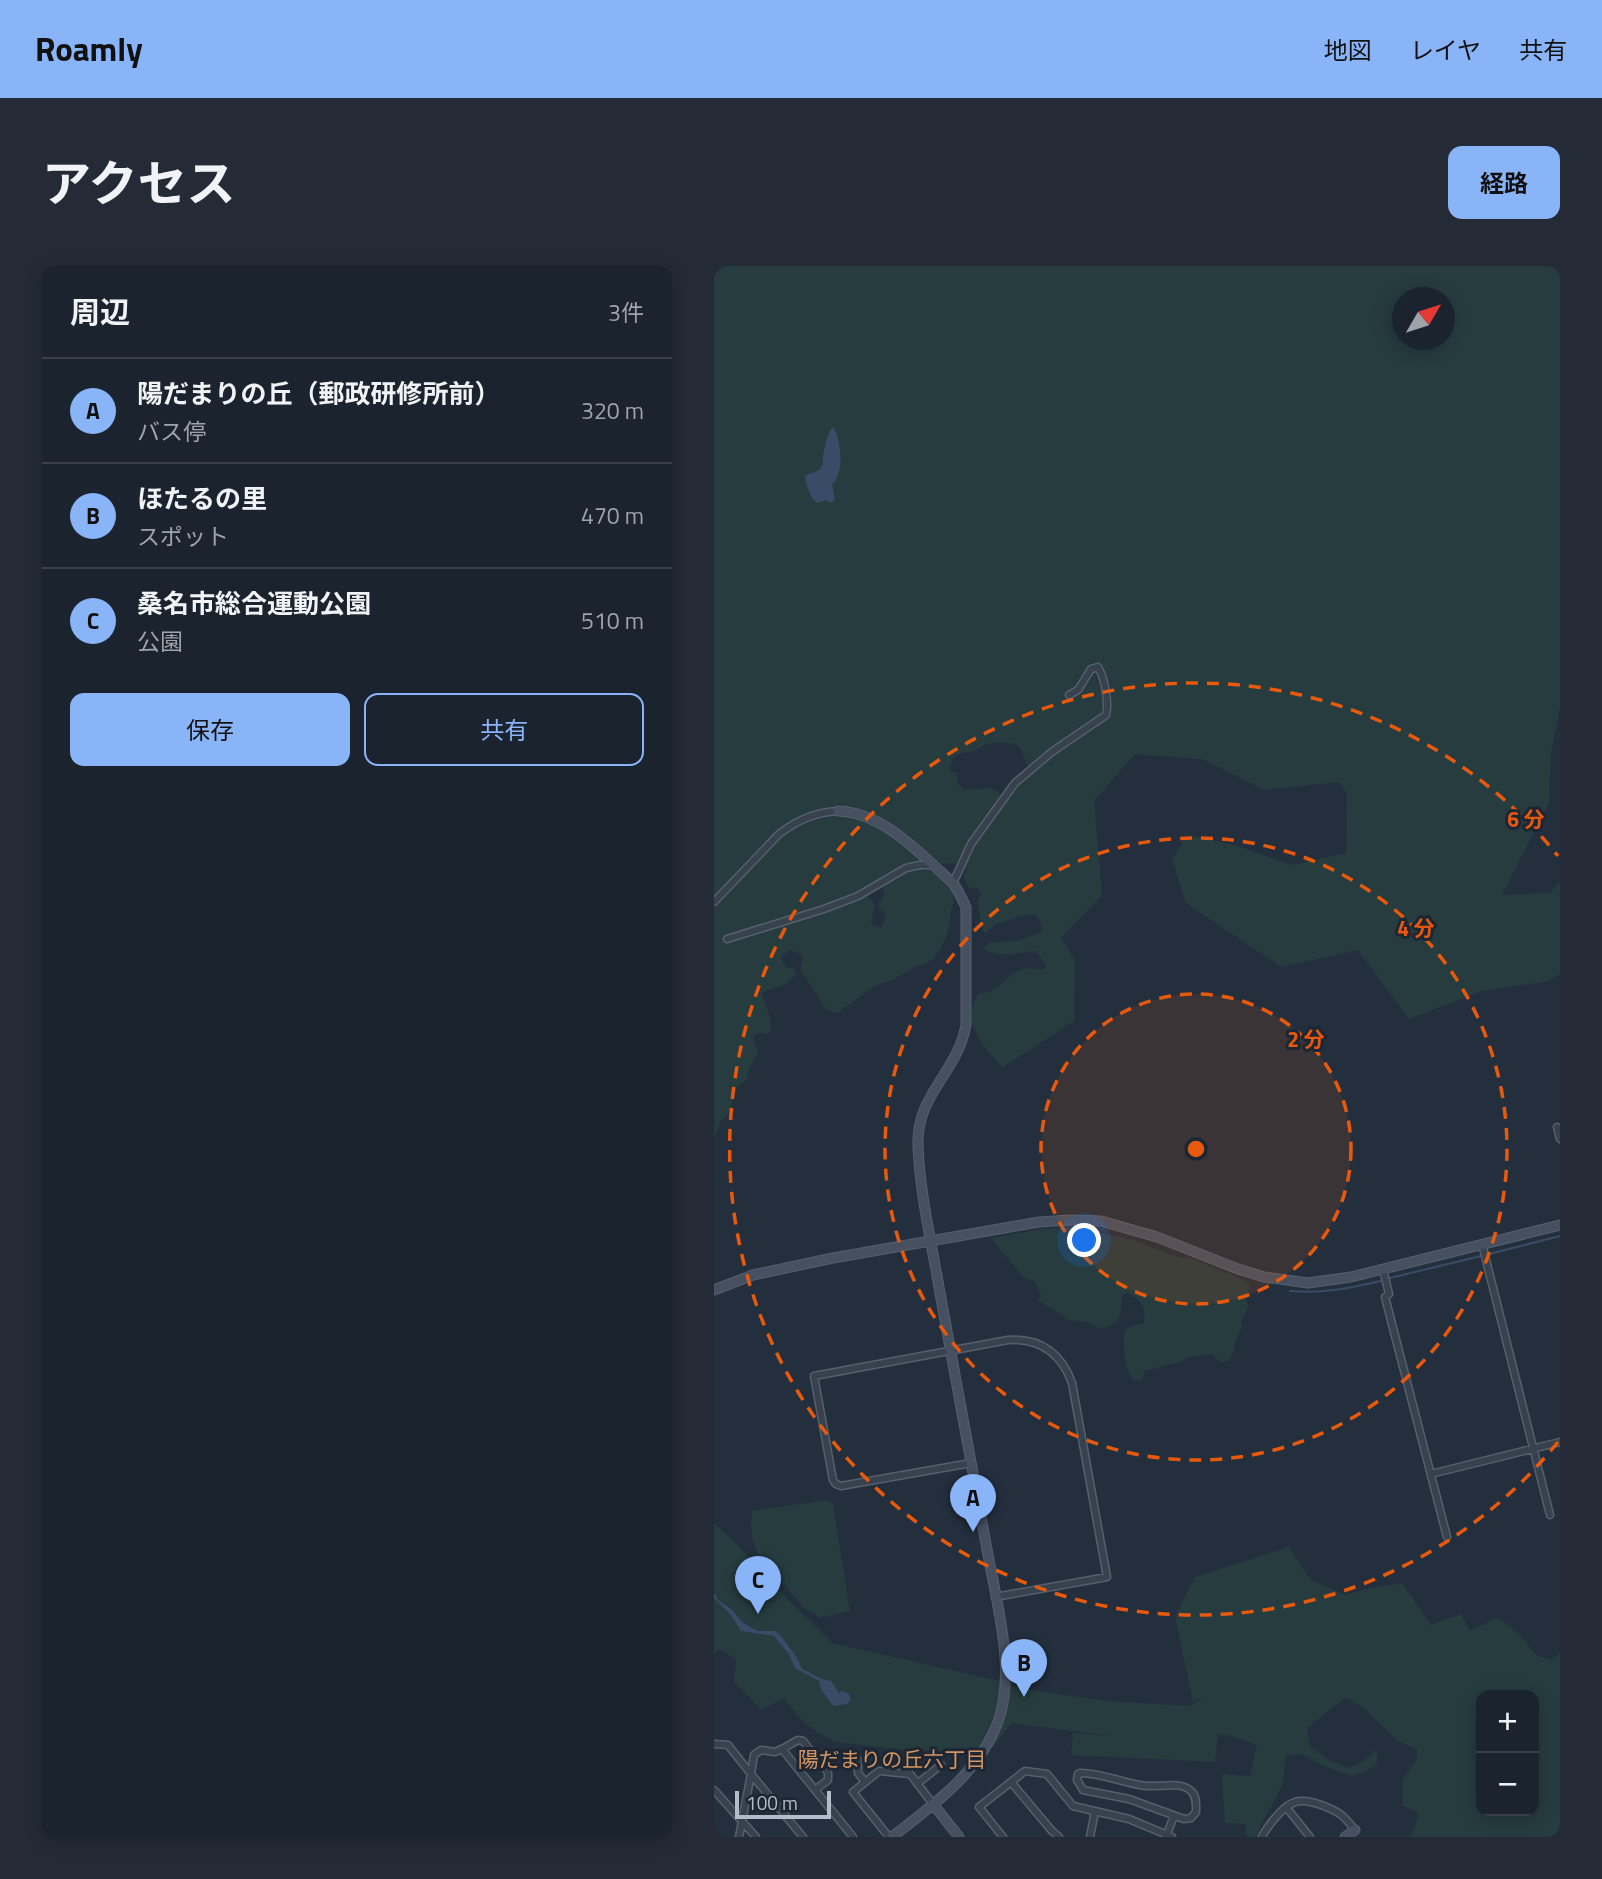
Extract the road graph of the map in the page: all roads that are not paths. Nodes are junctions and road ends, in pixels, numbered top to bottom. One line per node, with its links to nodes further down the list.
1 (1069, 695): 4 (street)
2 (838, 811): 3 (street); 5 (street)
3 (932, 865): 4 (street); 6 (street)
4 (953, 883): 10 (street)
5 (714, 901)
6 (727, 939)
7 (1557, 1127): 8 (street)
8 (1560, 1139)
9 (1560, 1225): 11 (street)
10 (931, 1240): 12 (street); 13 (street); 14 (street)
11 (1482, 1244): 12 (street); 16 (street)
12 (1383, 1269): 18 (street)
13 (714, 1290)
14 (951, 1350): 17 (street); 17 (street); 21 (street)
15 (1560, 1442): 16 (street)
16 (1533, 1448): 18 (street); 19 (street)
17 (971, 1463): 21 (street)
18 (1431, 1474): 20 (street)
19 (1549, 1515)
20 (1447, 1537)
21 (995, 1597): 33 (street)
22 (714, 1744): 26 (street)
23 (782, 1749): 26 (street); 31 (street); 31 (street)
24 (859, 1760): 27 (street)
25 (941, 1765): 29 (street)
26 (751, 1774): 37 (street); 42 (street)
27 (865, 1782): 29 (street); 44 (street)
28 (1011, 1782): 35 (street); 46 (street); 47 (street)
29 (918, 1783): 33 (street)
30 (714, 1790): 37 (street)
31 (815, 1790): 43 (street)
32 (1099, 1793): 35 (street); 36 (street); 36 (street)
33 (933, 1804): 44 (street); 45 (street)
34 (1286, 1807): 38 (street); 49 (street); 50 (street)
35 (1095, 1811): 39 (street); 48 (street)
36 (1174, 1816): 39 (street)
37 (742, 1820): 40 (street); 41 (street)
38 (1355, 1830): 51 (street)
39 (1169, 1836)
40 (739, 1837)
41 (756, 1837)
42 (803, 1837)
43 (853, 1837)
44 (891, 1837)
45 (959, 1837)
46 (1003, 1837)
47 (1059, 1837)
48 (1090, 1837)
49 (1262, 1837)
50 (1310, 1837)
51 (1345, 1837)

